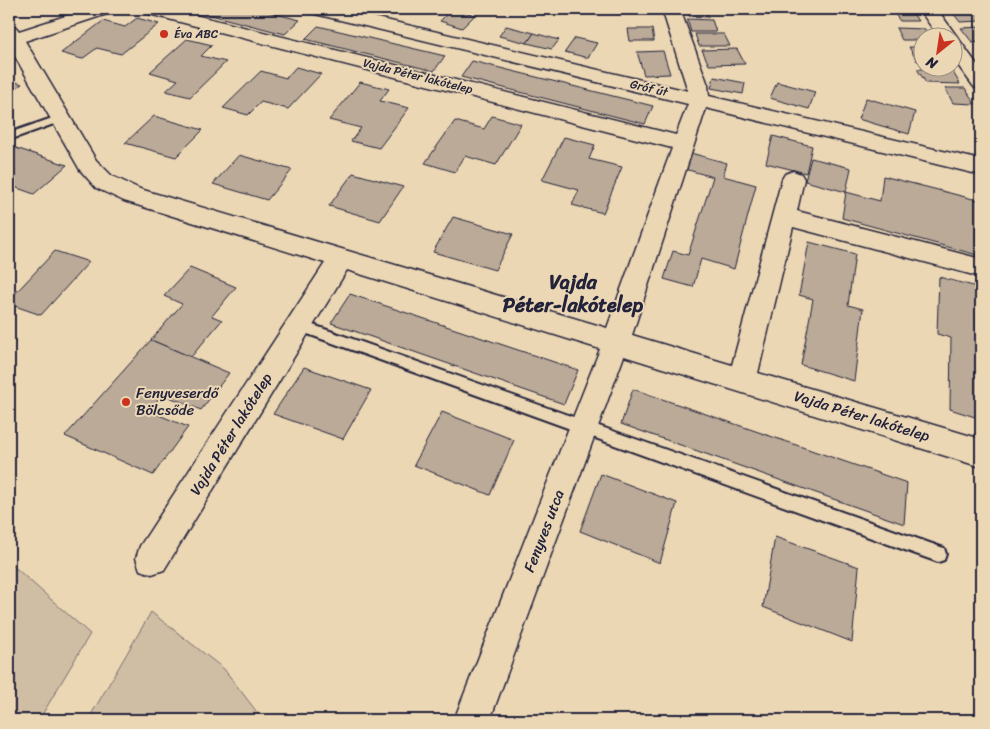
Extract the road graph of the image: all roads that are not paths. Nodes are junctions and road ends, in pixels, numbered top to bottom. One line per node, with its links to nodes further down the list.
1 (104, 9): 7 (street, Vajda Péter lakótelep)
2 (150, 9): 13 (street, Vajda Péter lakótelep)
3 (317, 9): 10 (street, Gróf út)
4 (671, 9): 10 (street)
5 (928, 9): 6 (street)
6 (942, 28)
7 (11, 34): 11 (street, Vajda Péter lakótelep)
8 (962, 56): 9 (street)
9 (981, 82)
10 (699, 100): 13 (street); 14 (street, Gróf út)
11 (61, 118): 12 (lane); 17 (street, Vajda Péter lakótelep)
12 (9, 137)
13 (684, 144): 20 (street)
14 (981, 167)
15 (793, 179): 16 (street)
16 (784, 216): 18 (street); 21 (street)
17 (341, 259): 19 (street, Vajda Péter lakótelep); 20 (street, Vajda Péter lakótelep)
18 (981, 268)
19 (299, 325): 22 (lane); 25 (street, Vajda Péter lakótelep)
20 (616, 342): 21 (street, Vajda Péter lakótelep); 22 (street, Fenyves utca)
21 (742, 380): 23 (street, Vajda Péter lakótelep)
22 (584, 427): 24 (lane); 26 (street, Fenyves utca)
23 (981, 453)
24 (938, 554)
25 (152, 558)
26 (472, 720)

